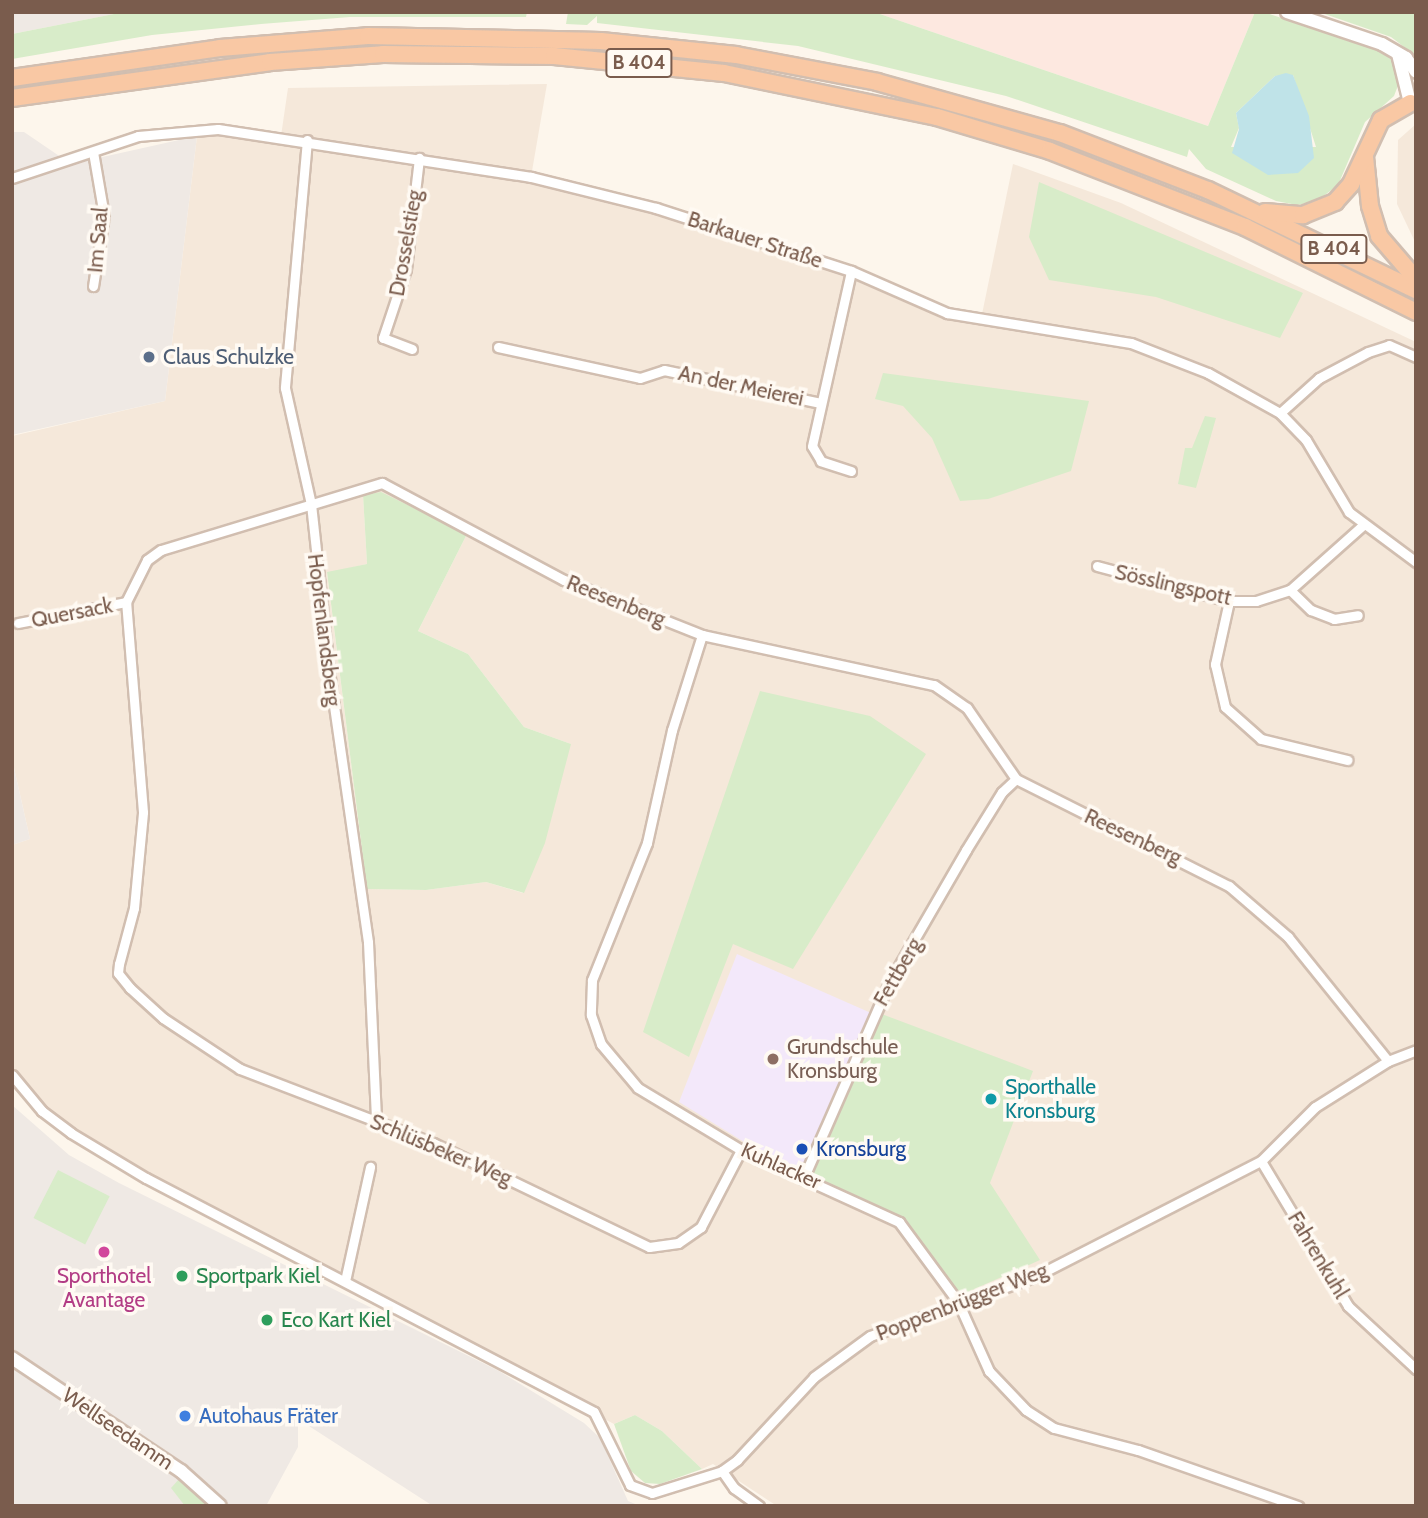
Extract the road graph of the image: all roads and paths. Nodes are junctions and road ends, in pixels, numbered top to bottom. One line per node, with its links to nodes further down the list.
1 (1287, 12): 2 (main road)
2 (1398, 54): 3 (main road); 6 (main road)
3 (1416, 72)
4 (12, 78): 12 (highway, B 404)
5 (12, 98): 17 (highway, B 404)
6 (1413, 102): 9 (highway)
7 (307, 140): 8 (street, Barkauer Straße); 10 (street, Barkauer Straße); 24 (street, Hopfenlandsberg)
8 (93, 152): 11 (street, Barkauer Straße); 15 (street, Im Saal)
9 (1365, 155): 12 (highway); 14 (highway)
10 (419, 158): 13 (street, Barkauer Straße); 19 (street, Drosselstieg)
11 (12, 178)
12 (1252, 210): 16 (highway, B 404)
13 (851, 271): 21 (street); 22 (street, Barkauer Straße)
14 (1416, 279)
15 (93, 286)
16 (1416, 290)
17 (1416, 312)
18 (498, 347): 21 (street, An der Meierei)
19 (412, 348)
20 (1416, 357): 22 (street)
21 (821, 403): 23 (street)
22 (1280, 413): 25 (street, Barkauer Straße)
23 (850, 471)
24 (311, 504): 30 (street, Reesenberg); 33 (street, Reesenberg); 39 (street, Hopfenlandsberg)
25 (1363, 525): 26 (street, Barkauer Straße); 28 (street, Sösslingspott)
26 (1416, 562)
27 (1097, 566): 29 (street, Sösslingspott)
28 (1290, 590): 29 (street, Sösslingspott); 31 (street)
29 (1228, 601): 34 (street)
30 (126, 602): 32 (street, Quersack); 39 (street, Schlüsbeker Weg)
31 (1358, 615)
32 (18, 624)
33 (702, 635): 35 (street, Reesenberg); 40 (street, Kuhlacker)
34 (1347, 760)
35 (1016, 779): 37 (street, Reesenberg); 43 (street, Fettberg)
36 (1416, 1050): 37 (street, Poppenbrügger Weg)
37 (1388, 1061): 41 (street, Poppenbrügger Weg)
38 (12, 1075): 44 (street)
39 (376, 1121): 40 (street, Schlüsbeker Weg)
40 (741, 1150): 43 (street, Kuhlacker)
41 (1261, 1161): 45 (street, Poppenbrügger Weg); 47 (street, Fahrenkuhl)
42 (370, 1167): 44 (street)
43 (803, 1179): 45 (street, Kuhlacker)
44 (345, 1281): 48 (street, Poppenbrügger Weg)
45 (958, 1302): 48 (street, Poppenbrügger Weg); 51 (street, Kuhlacker)
46 (12, 1358): 49 (main road, Wellseedamm)
47 (1416, 1370)
48 (722, 1471): 50 (street)
49 (220, 1506)
50 (759, 1506)
51 (1298, 1506)

